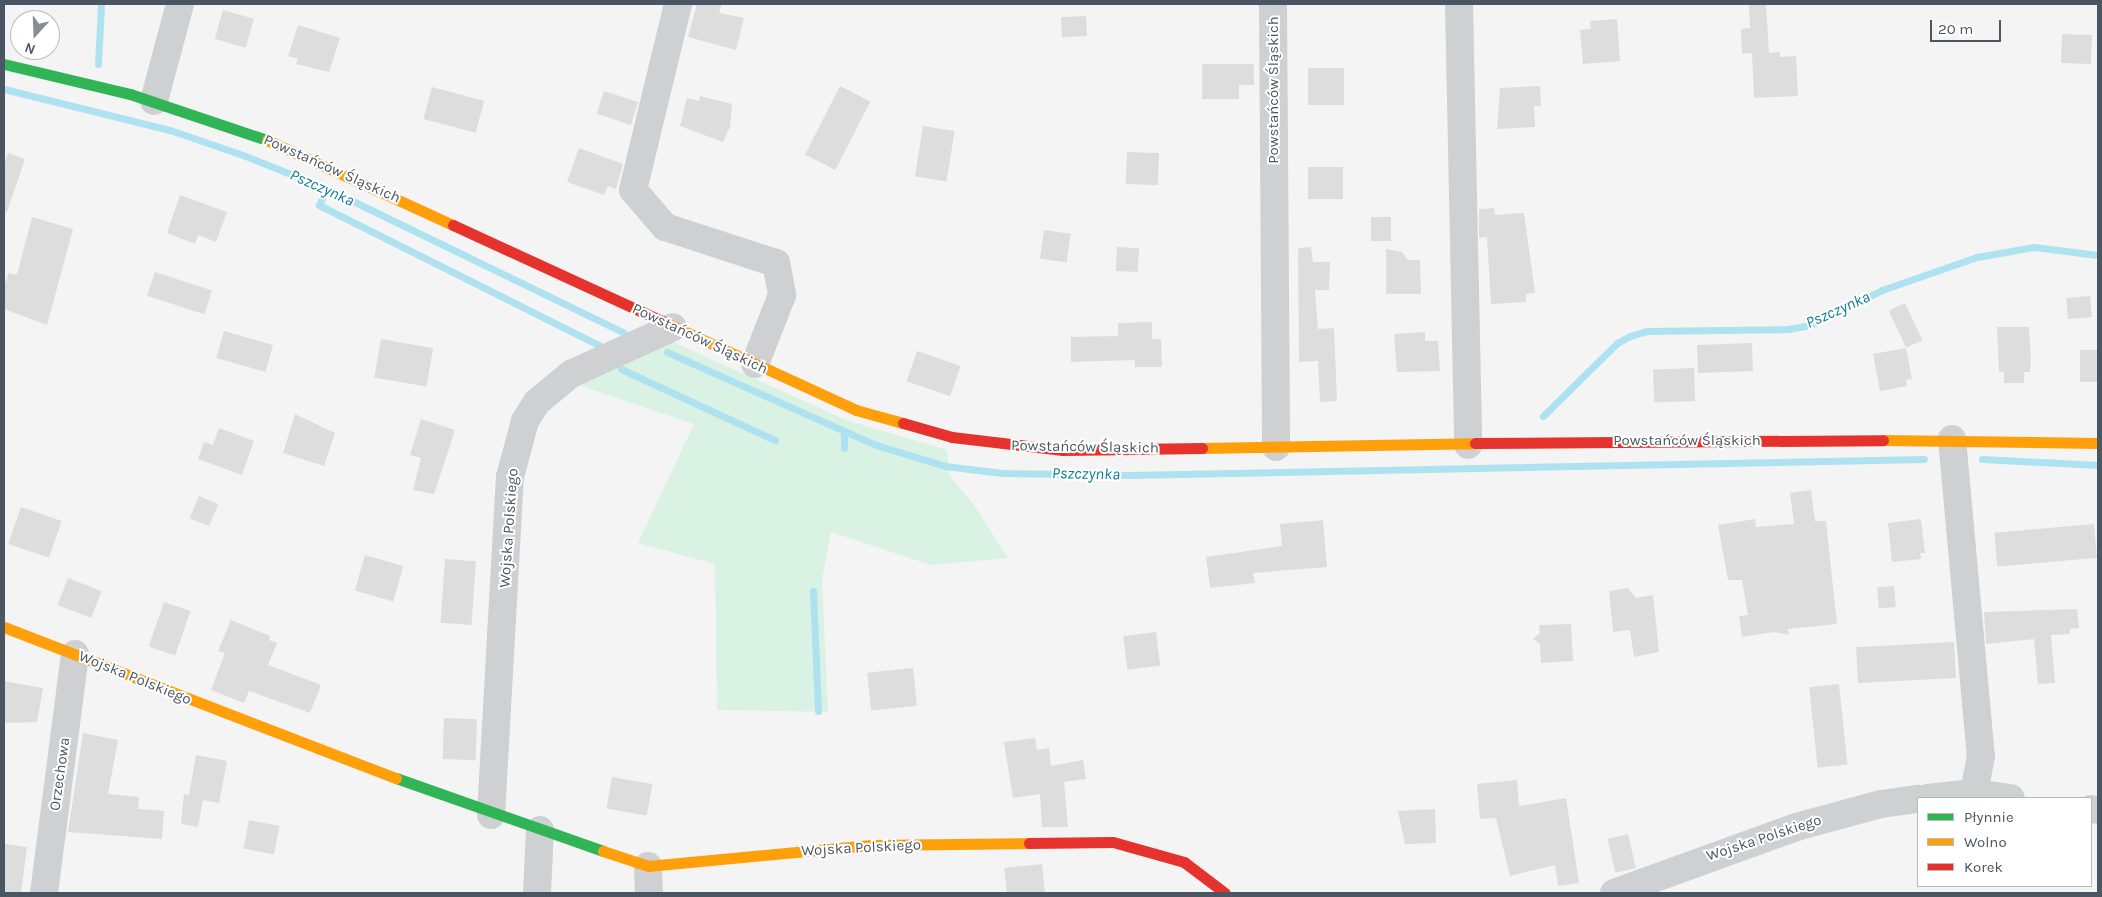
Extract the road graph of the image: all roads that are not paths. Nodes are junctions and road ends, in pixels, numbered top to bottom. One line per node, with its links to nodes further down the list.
1 (180, 4): 6 (street)
2 (678, 4): 8 (street)
3 (1273, 4): 12 (street, Powstańców Śląskich)
4 (1459, 4): 11 (street)
5 (4, 64): 6 (street, Powstańców Śląskich)
6 (154, 101): 7 (street, Powstańców Śląskich)
7 (673, 327): 8 (street, Powstańców Śląskich); 19 (street, Wojska Polskiego)
8 (755, 364): 12 (street, Powstańców Śląskich)
9 (1952, 439): 10 (street, Powstańców Śląskich); 11 (street, Powstańców Śląskich); 15 (street)
10 (2098, 443)
11 (1468, 445): 12 (street, Powstańców Śląskich)
12 (1276, 447)
13 (4, 627): 14 (street, Wojska Polskiego)
14 (75, 654): 19 (street, Wojska Polskiego); 22 (street, Orzechowa)
15 (1974, 793): 16 (street); 17 (street)
16 (1937, 797)
17 (2004, 797)
18 (1917, 799): 26 (street, Wojska Polskiego)
19 (491, 815): 20 (street, Wojska Polskiego)
20 (540, 830): 21 (street, Wojska Polskiego); 23 (street)
21 (648, 866): 24 (street); 25 (street, Wojska Polskiego)
22 (44, 893)
23 (537, 893)
24 (648, 893)
25 (1225, 893)
26 (1614, 893)

